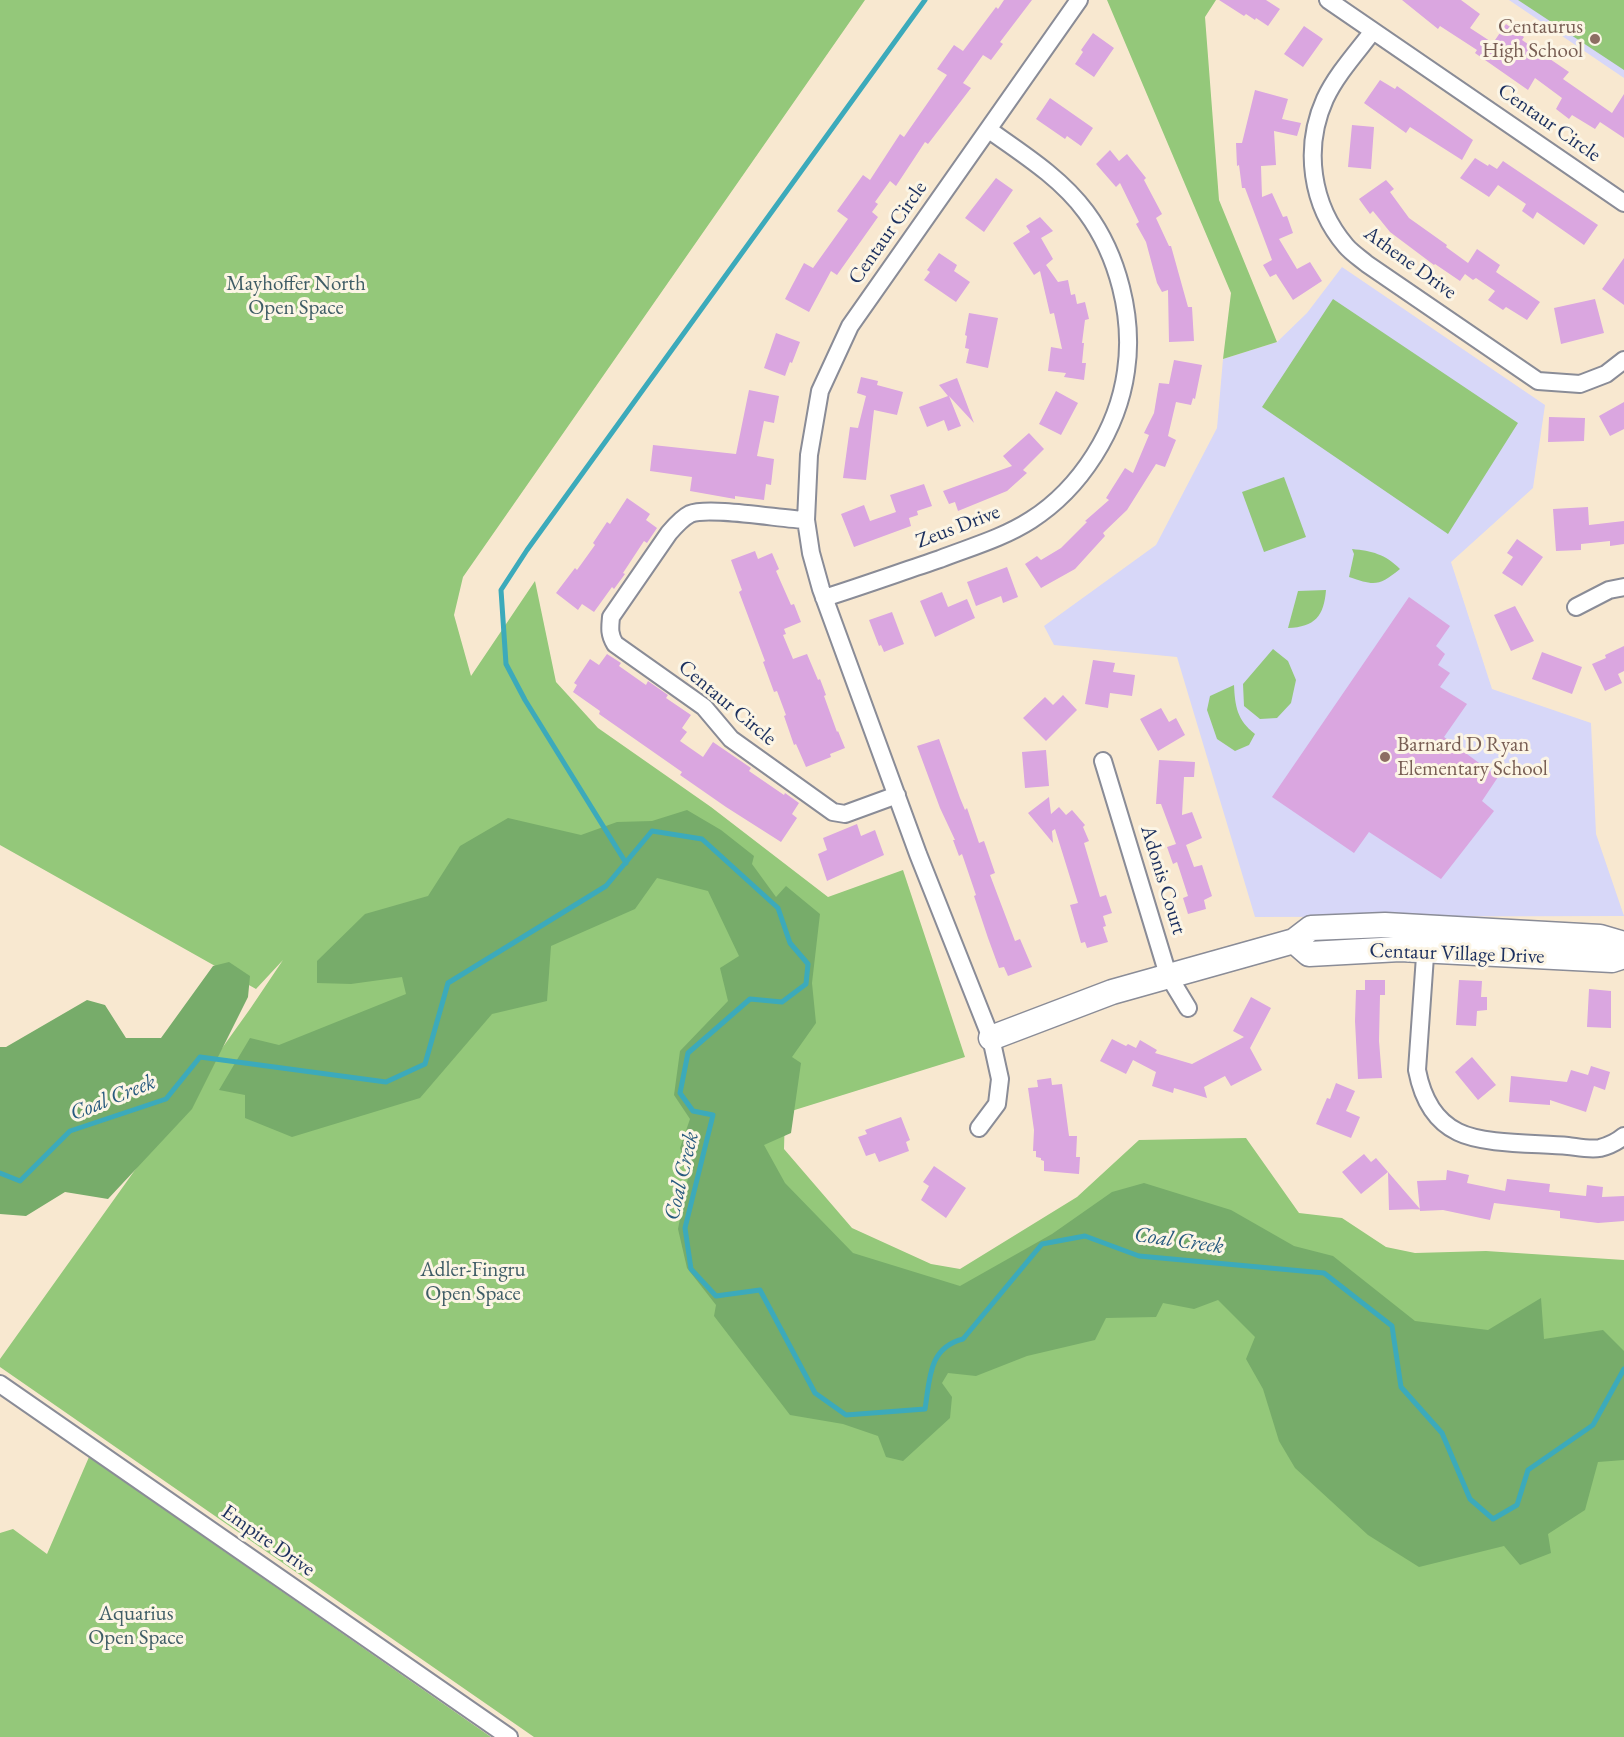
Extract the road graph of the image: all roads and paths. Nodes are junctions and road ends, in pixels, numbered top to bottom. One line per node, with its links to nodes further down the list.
1 (1079, 0): 4 (street, Centaur Circle)
2 (1329, 0): 3 (street, Centaur Circle)
3 (1373, 31): 5 (street, Centaur Circle); 6 (street, Athene Drive)
4 (989, 130): 7 (street, Centaur Circle); 9 (street, Zeus Drive)
5 (1624, 203)
6 (1624, 360)
7 (806, 520): 9 (street, Centaur Circle); 12 (street, Centaur Circle)
8 (1624, 587): 10 (street)
9 (824, 598): 12 (street, Centaur Circle)
10 (1576, 607)
11 (1103, 761): 18 (street, Adonis Court)
12 (897, 795): 20 (street, Centaur Circle)
13 (1427, 926): 14 (street, Centaur Village Drive); 15 (street, Centaur Village Drive); 16 (street)
14 (1294, 941): 16 (street, Centaur Village Drive); 18 (street, Centaur Village Drive)
15 (1624, 944)
16 (1425, 951): 17 (street, Centaur Village Drive); 22 (street)
17 (1624, 956)
18 (1168, 975): 19 (street, Adonis Court); 20 (street, Centaur Village Drive)
19 (1188, 1008)
20 (991, 1038): 21 (street, Centaur Circle)
21 (979, 1128)
22 (1624, 1136)
23 (0, 1384): 24 (street, Empire Drive)
24 (508, 1737)

